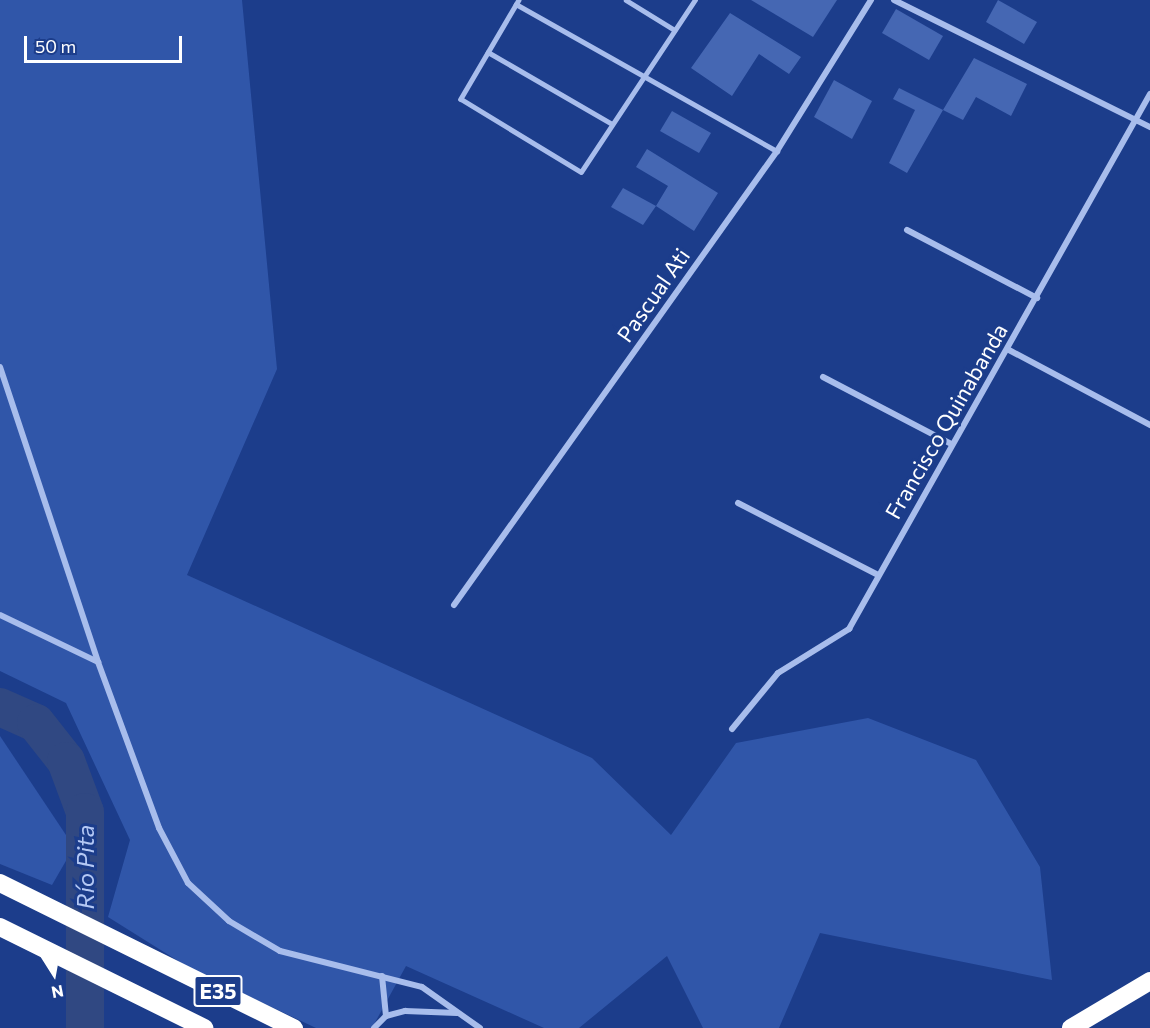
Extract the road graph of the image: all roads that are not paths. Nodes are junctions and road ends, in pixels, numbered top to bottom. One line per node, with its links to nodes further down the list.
1 (626, 0): 6 (lane)
2 (695, 0): 6 (lane)
3 (871, 0): 13 (street, Pascual Ati)
4 (894, 0): 10 (street)
5 (517, 2): 7 (lane); 8 (lane)
6 (675, 30): 8 (lane)
7 (488, 52): 11 (lane); 11 (lane)
8 (644, 77): 11 (lane); 13 (lane)
9 (1150, 94): 10 (street, Francisco Quinabanda)
10 (1135, 120): 12 (street); 15 (street, Francisco Quinabanda)
11 (612, 124)
12 (1150, 127)
13 (777, 151): 23 (street, Pascual Ati)
14 (908, 230): 15 (street)
15 (1037, 298): 16 (street, Francisco Quinabanda)
16 (1009, 350): 19 (street); 20 (street, Francisco Quinabanda)
17 (0, 367): 25 (street)
18 (823, 377): 20 (street)
19 (1150, 425)
20 (951, 444): 22 (street, Francisco Quinabanda)
21 (738, 503): 22 (street)
22 (878, 575): 26 (street, Francisco Quinabanda)
23 (454, 604)
24 (0, 615): 25 (street)
25 (98, 662): 29 (street)
26 (732, 729)
27 (1, 883): 34 (highway, E35)
28 (0, 927): 33 (highway, E35)
29 (382, 976): 31 (street); 32 (street)
30 (1150, 981): 37 (highway)
31 (460, 1014): 32 (street); 36 (street)
32 (386, 1016): 35 (street)
33 (204, 1028)
34 (294, 1028)
35 (374, 1028)
36 (480, 1028)
37 (1071, 1028)

